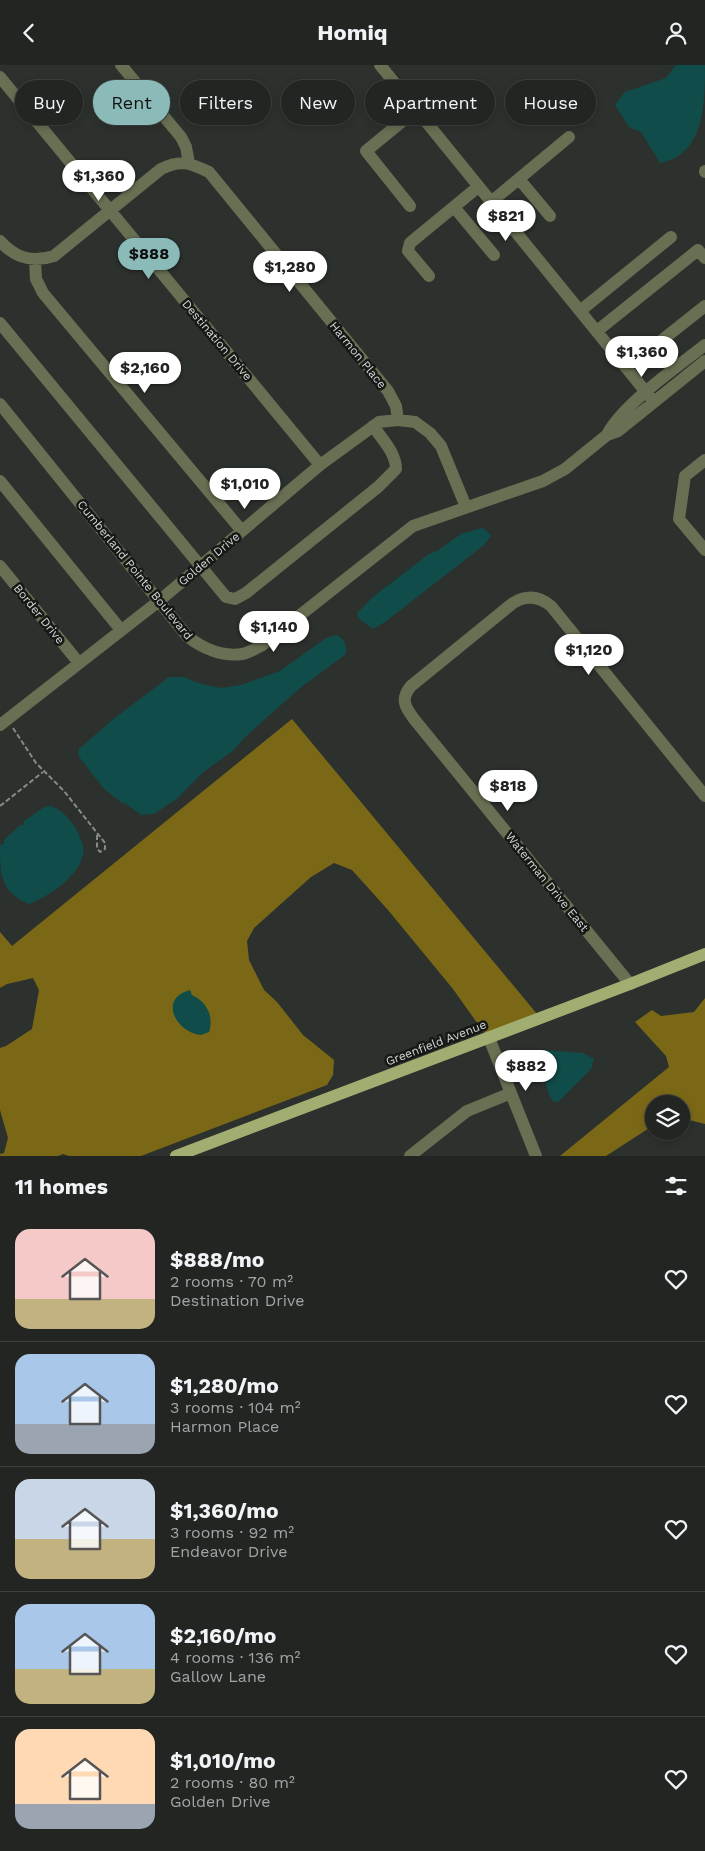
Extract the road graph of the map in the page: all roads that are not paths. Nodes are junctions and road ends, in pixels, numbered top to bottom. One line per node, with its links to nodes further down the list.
1 (122, 65): 8 (street)
2 (380, 65): 4 (street)
3 (0, 77): 14 (street, Destination Drive)
4 (392, 80)
5 (398, 125): 12 (street)
6 (428, 125): 10 (street)
7 (569, 137): 9 (street)
8 (189, 163): 14 (street); 31 (street, Harmon Place)
9 (518, 179): 11 (street); 15 (street)
10 (478, 187): 11 (street); 13 (street)
11 (491, 202): 23 (street)
12 (410, 206)
13 (454, 207): 18 (street); 21 (street)
14 (110, 211): 20 (street); 34 (street, Destination Drive)
15 (550, 216)
16 (671, 237): 23 (street)
17 (0, 241): 20 (street)
18 (494, 255)
19 (705, 258): 25 (street)
20 (35, 260): 37 (street)
21 (429, 276)
22 (705, 306): 27 (street)
23 (580, 311): 25 (street)
24 (0, 323): 40 (street)
25 (597, 331): 29 (street)
26 (705, 345): 29 (street, Cumberland Pointe Boulevard)
27 (648, 352)
28 (705, 361): 29 (street, Cumberland Pointe Boulevard)
29 (651, 397): 36 (street, Cumberland Pointe Boulevard)
30 (0, 404): 41 (street, Cumberland Pointe Boulevard)
31 (398, 420): 32 (street, Golden Drive); 36 (street, Golden Drive)
32 (373, 426): 34 (street, Golden Drive); 40 (street)
33 (705, 460): 38 (street)
34 (320, 465): 37 (street, Golden Drive)
35 (0, 481): 42 (street)
36 (466, 507): 41 (street, Cumberland Pointe Boulevard)
37 (242, 531): 40 (street, Golden Drive)
38 (705, 550)
39 (0, 566): 43 (street, Border Drive)
40 (199, 567): 41 (street, Golden Drive)
41 (159, 601): 42 (street, Golden Drive)
42 (121, 630): 43 (street, Golden Drive)
43 (79, 663): 44 (street, Golden Drive)
44 (4, 722)
45 (705, 796): 47 (street, Waterman Drive East)
46 (705, 954): 47 (main road, Greenfield Avenue)
47 (630, 984): 48 (main road, Greenfield Avenue)
48 (489, 1038): 49 (street); 50 (main road, Greenfield Avenue)
49 (512, 1093): 51 (street); 52 (street)
50 (176, 1156)
51 (410, 1156)
52 (536, 1156)

